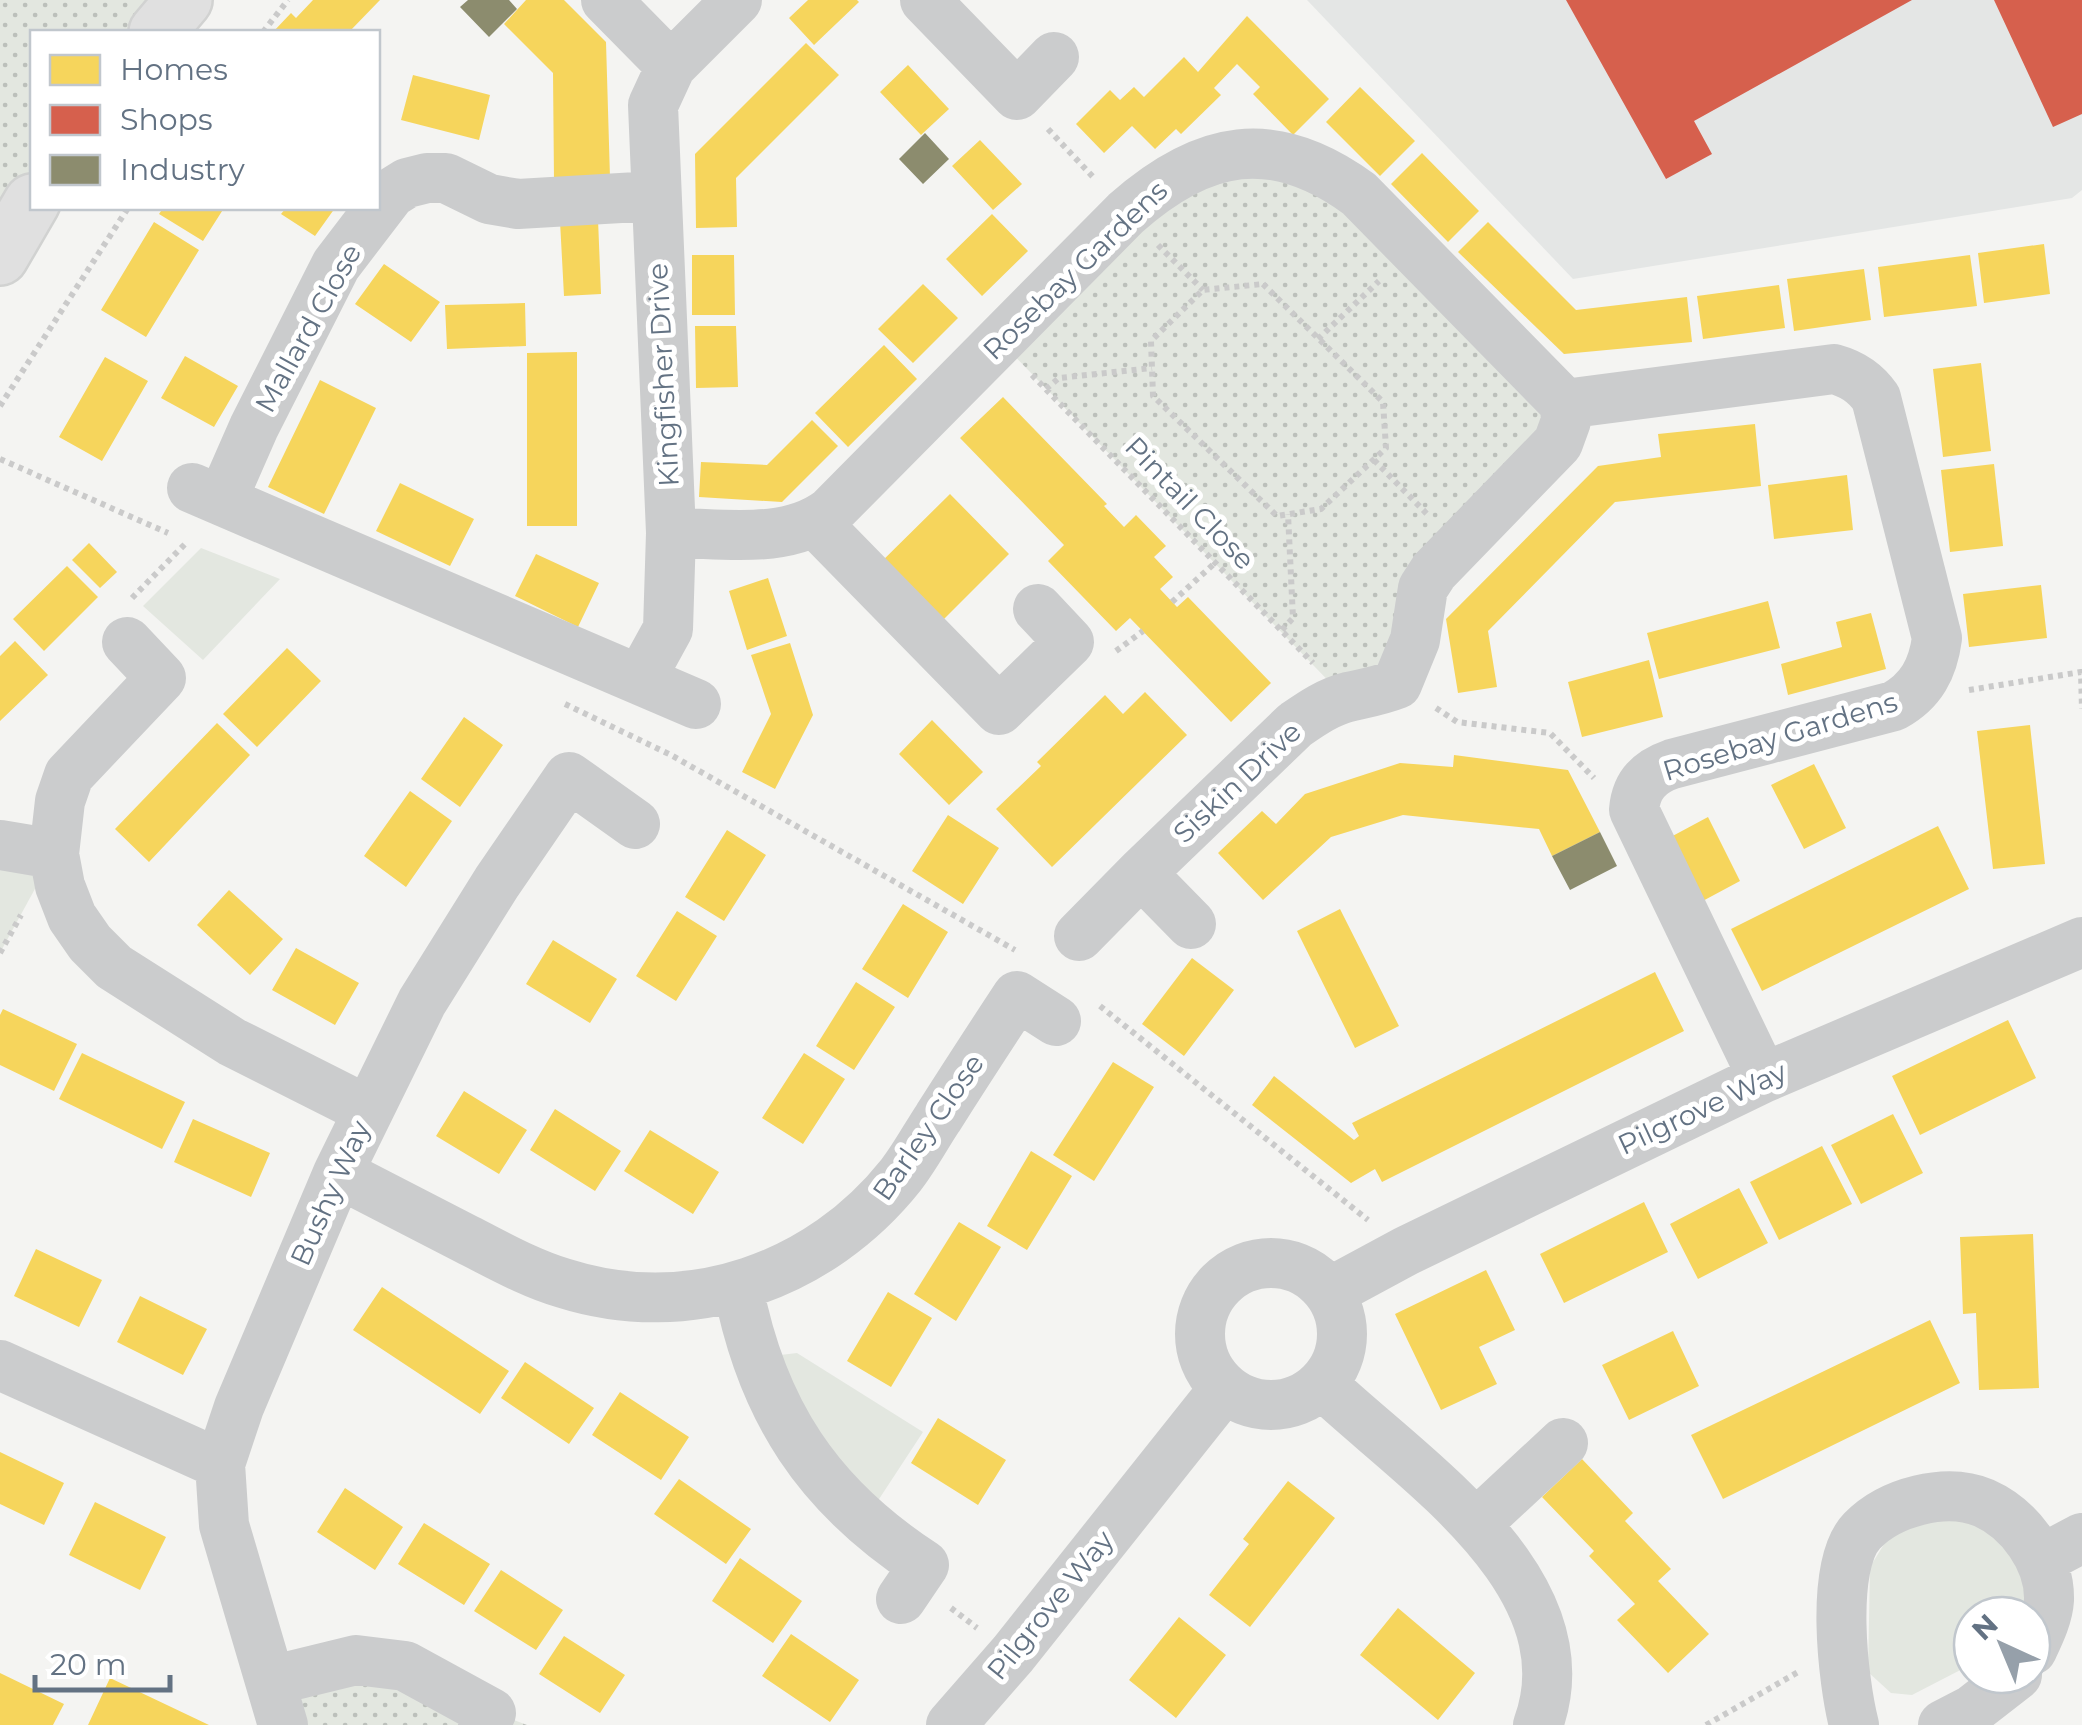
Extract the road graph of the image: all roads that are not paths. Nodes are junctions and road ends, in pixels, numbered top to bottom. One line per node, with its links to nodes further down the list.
1 (184, 0): 5 (main road)
2 (606, 0): 7 (street)
3 (737, 0): 7 (street, Kingfisher Drive)
4 (926, 0): 6 (street)
5 (159, 30)
6 (1054, 57)
7 (672, 66): 8 (street, Kingfisher Drive)
8 (655, 196): 10 (street, Mallard Close); 15 (street, Kingfisher Drive)
9 (30, 205): 12 (main road)
10 (380, 207)
11 (378, 210): 18 (street, Mallard Close)
12 (0, 256)
13 (1566, 404): 14 (street, Rosebay Gardens); 23 (street, Siskin Drive); 28 (street, Rosebay Gardens)
14 (816, 523): 15 (street); 16 (street)
15 (671, 533): 18 (street, Kingfisher Drive)
16 (1038, 609)
17 (126, 642): 22 (street)
18 (640, 680): 19 (street)
19 (696, 704)
20 (636, 824): 29 (street, Bushy Way)
21 (0, 845): 22 (street)
22 (54, 854): 29 (street)
23 (1142, 874): 24 (street); 25 (street, Siskin Drive)
24 (1191, 924)
25 (1079, 936)
26 (2082, 942): 28 (street, Pilgrove Way)
27 (1074, 1011): 31 (street, Barley Close)
28 (1763, 1078): 32 (street, Pilgrove Way)
29 (367, 1110): 30 (street, Bushy Way)
30 (338, 1174): 31 (street, Barley Close); 37 (street, Bushy Way)
31 (738, 1288): 40 (street)
32 (1330, 1292): 34 (street); 35 (street)
33 (0, 1365): 37 (street)
34 (1323, 1385): 35 (street); 38 (street)
35 (1224, 1390): 45 (street, Pilgrove Way)
36 (1563, 1443): 38 (street)
37 (220, 1464): 43 (street, Bushy Way)
38 (1477, 1523): 46 (street)
39 (2062, 1549): 41 (street); 47 (street)
40 (912, 1582)
41 (2050, 1595)
42 (1991, 1695): 48 (street)
43 (277, 1703): 44 (street)
44 (483, 1725)
45 (951, 1725)
46 (1538, 1725)
47 (1854, 1725)
48 (1943, 1725)

